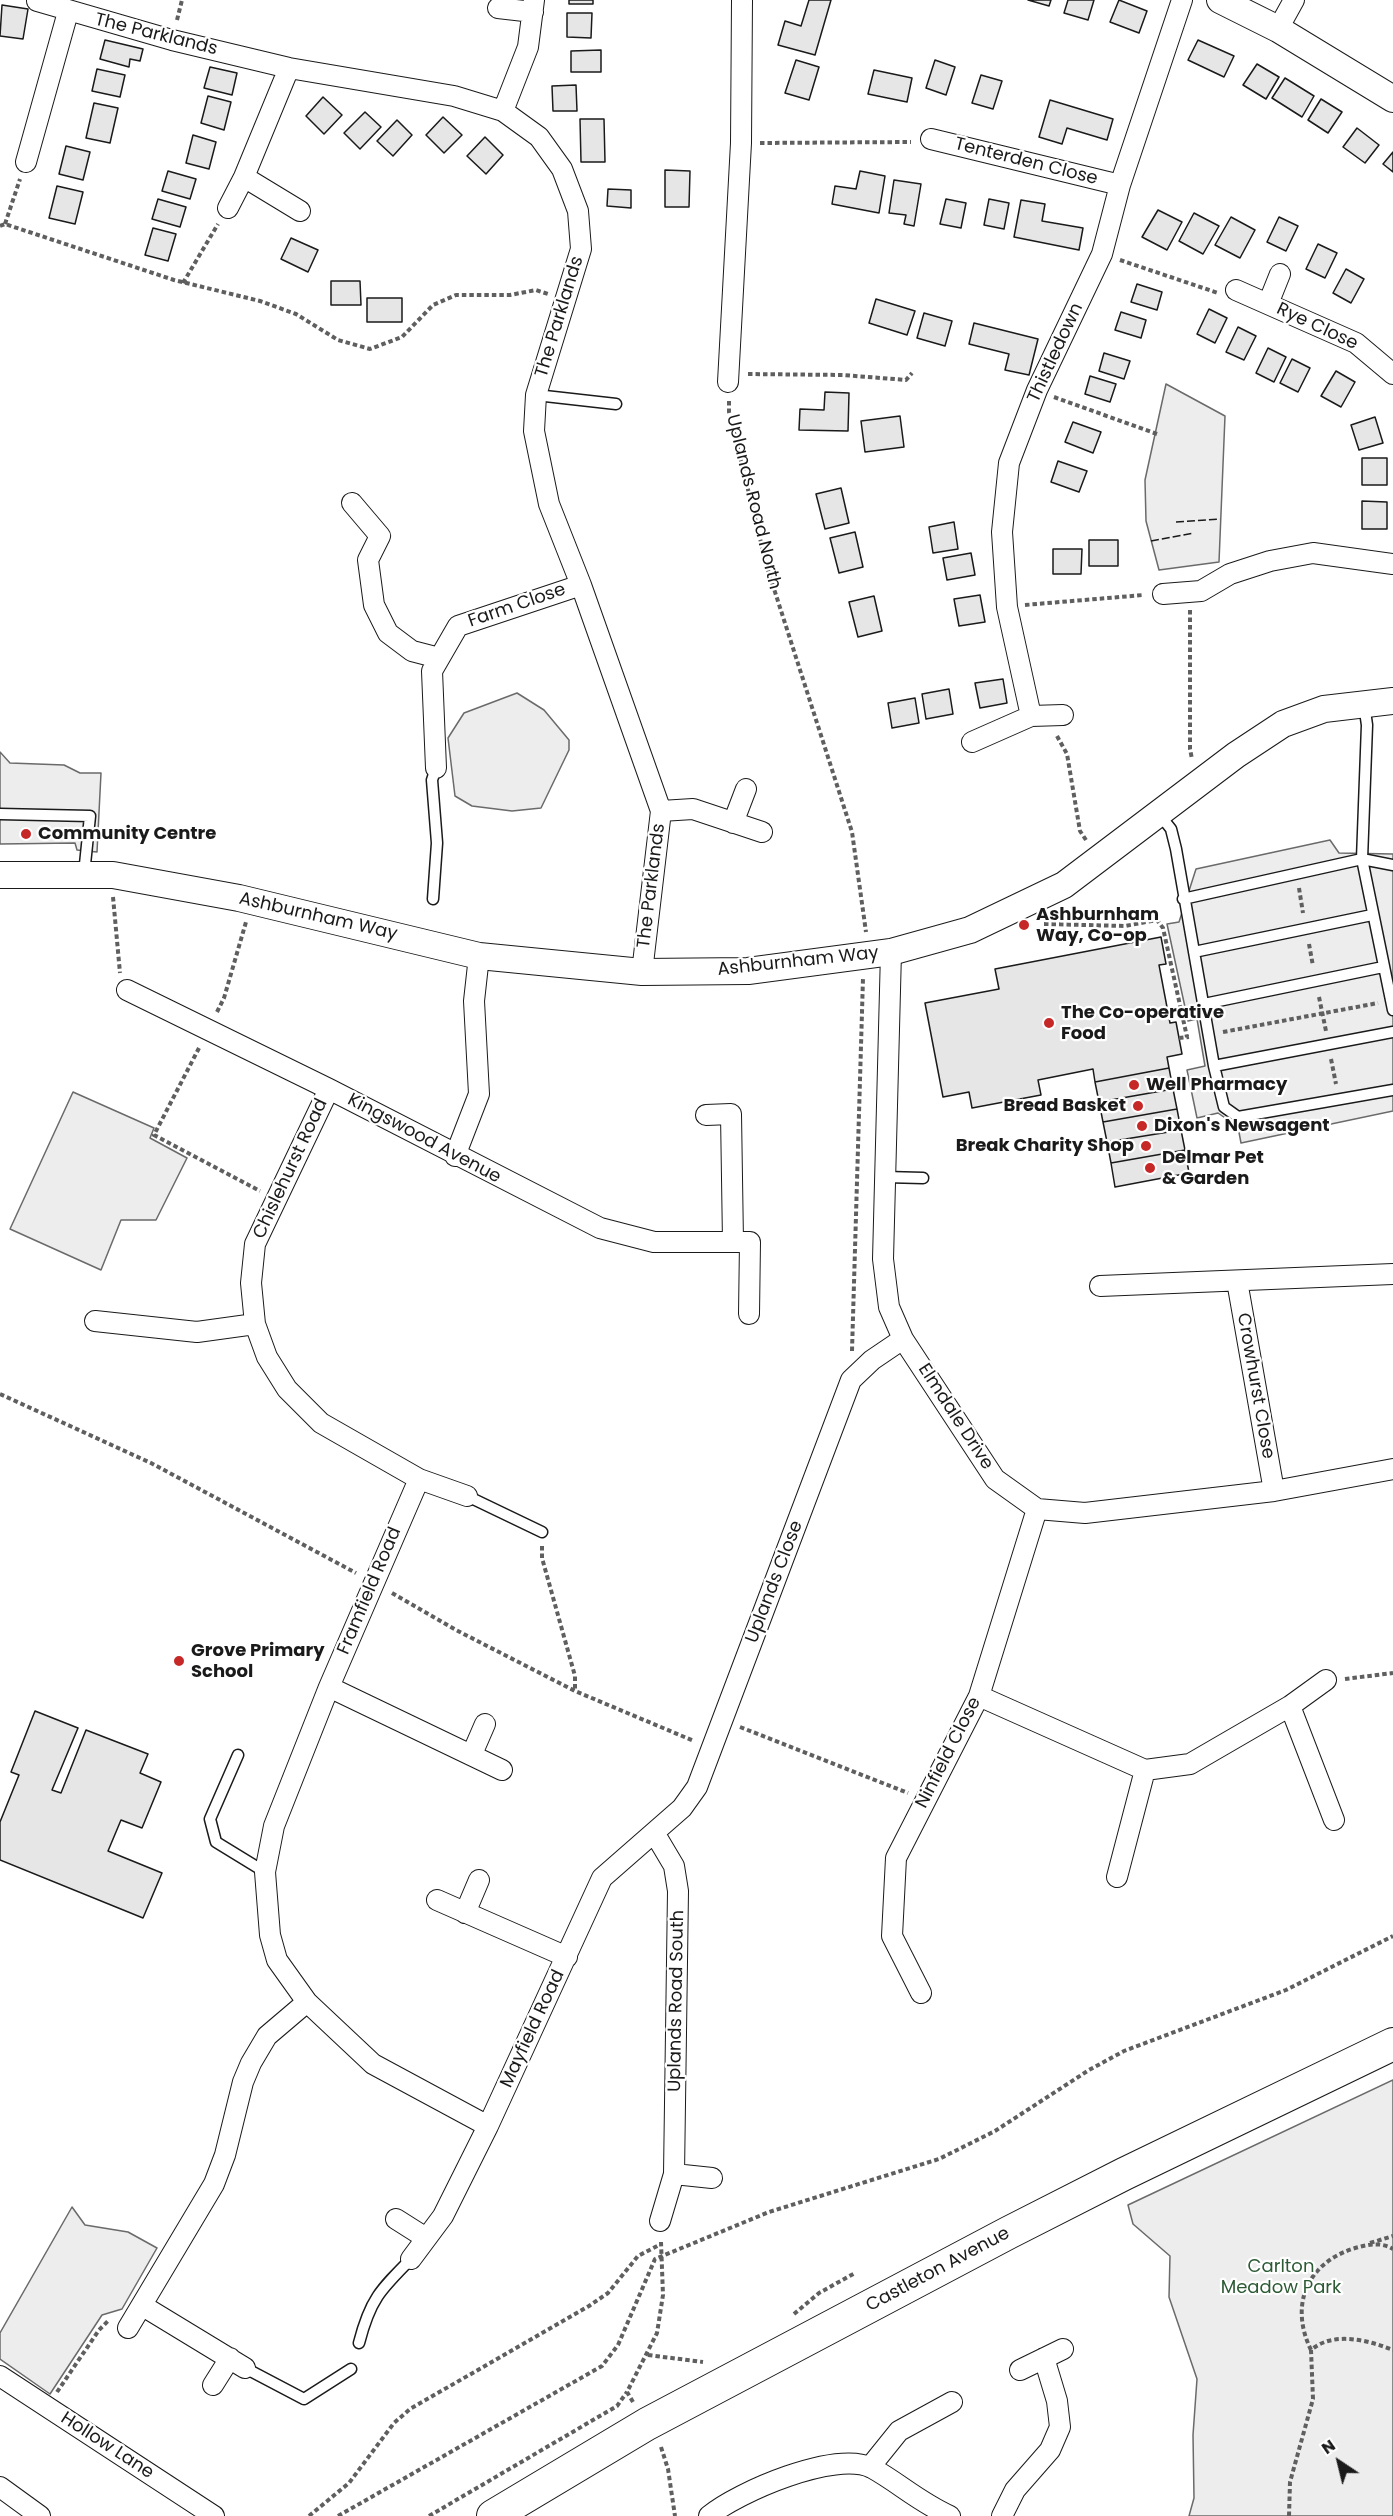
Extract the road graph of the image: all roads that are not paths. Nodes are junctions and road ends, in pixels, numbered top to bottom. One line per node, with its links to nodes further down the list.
1 (742, 0): 23 (street)
2 (1182, 0): 16 (street, Thistledown)
3 (1220, 0): 9 (street)
4 (1294, 0): 9 (street)
5 (37, 2): 8 (street, The Parklands)
6 (533, 6): 7 (street); 12 (street)
7 (498, 8)
8 (68, 12): 10 (street, The Parklands); 14 (street)
9 (1278, 29): 11 (street)
10 (289, 68): 12 (street, The Parklands); 15 (street)
11 (1393, 99)
12 (503, 111): 24 (street, The Parklands)
13 (931, 139): 16 (street, Tenterden Close)
14 (26, 162)
15 (244, 177): 17 (street); 18 (street)
16 (1120, 185): 33 (street, Thistledown)
17 (228, 208)
18 (300, 211)
19 (1280, 274): 21 (street, Rye Close)
20 (1236, 290): 21 (street, Rye Close)
21 (1268, 304): 22 (street, Rye Close)
22 (1393, 374)
23 (728, 377)
24 (536, 395): 25 (lane); 28 (street, The Parklands)
25 (616, 404)
26 (352, 503): 30 (street)
27 (1393, 564): 29 (street)
28 (581, 585): 30 (street, Farm Close); 36 (street, The Parklands)
29 (1163, 594)
30 (439, 658): 34 (street, Farm Close)
31 (1393, 701): 32 (street, Ashburnham Way)
32 (1364, 703): 37 (street, Ashburnham Way); 41 (lane)
33 (972, 742)
34 (436, 768): 46 (lane)
35 (746, 789): 39 (street)
36 (661, 811): 39 (street); 52 (street, The Parklands)
37 (1159, 813): 45 (lane); 49 (street, Ashburnham Way)
38 (0, 814): 43 (lane)
39 (733, 822): 40 (street)
40 (762, 832)
41 (1362, 859): 42 (lane); 45 (lane); 47 (lane)
42 (1393, 865)
43 (84, 875): 44 (street, Ashburnham Way); 50 (street, Ashburnham Way)
44 (0, 876)
45 (1183, 898): 48 (lane)
46 (433, 899)
47 (1372, 915): 48 (lane); 51 (lane)
48 (1194, 952): 54 (lane)
49 (880, 954): 52 (street, Ashburnham Way); 62 (street, Elmdale Drive)
50 (479, 956): 52 (street, Ashburnham Way); 61 (street)
51 (1383, 967): 54 (lane); 55 (lane)
52 (642, 972)
53 (127, 990): 58 (street, Kingswood Avenue)
54 (1204, 1004): 57 (lane)
55 (1392, 1005)
56 (1393, 1032): 57 (lane)
57 (1214, 1066): 59 (lane)
58 (329, 1089): 61 (street, Kingswood Avenue); 70 (street, Chislehurst Road)
59 (1393, 1090)
60 (706, 1115): 64 (street)
61 (455, 1156): 64 (street, Kingswood Avenue)
62 (885, 1177): 63 (lane); 71 (street, Elmdale Drive)
63 (923, 1178)
64 (733, 1242): 68 (street)
65 (1393, 1274): 66 (street)
66 (1237, 1281): 67 (street); 74 (street, Crowhurst Close)
67 (1100, 1286)
68 (749, 1314)
69 (95, 1321): 70 (street)
70 (255, 1324): 73 (street, Chislehurst Road)
71 (903, 1339): 76 (street, Elmdale Drive); 88 (street, Uplands Close)
72 (1393, 1470): 74 (street)
73 (419, 1479): 75 (street, Chislehurst Road); 79 (street, Framfield Road)
74 (1274, 1491): 76 (street)
75 (467, 1496): 77 (lane)
76 (1037, 1509): 80 (street, Ninfield Close)
77 (542, 1532)
78 (1326, 1680): 81 (street)
79 (329, 1687): 83 (street); 89 (street, Framfield Road)
80 (979, 1696): 86 (street); 95 (street, Ninfield Close)
81 (1290, 1706): 86 (street); 87 (street)
82 (485, 1724): 83 (street)
83 (472, 1754): 85 (street)
84 (238, 1755): 89 (lane)
85 (502, 1770)
86 (1145, 1770): 90 (street)
87 (1334, 1820)
88 (655, 1834): 94 (street, Mayfield Road); 99 (street, Uplands Road South)
89 (265, 1872): 96 (street, Framfield Road)
90 (1117, 1877)
91 (479, 1880): 93 (street)
92 (437, 1900): 93 (street)
93 (465, 1912): 94 (street)
94 (567, 1957): 98 (street, Mayfield Road)
95 (921, 1993)
96 (307, 2002): 98 (street, Framfield Road); 105 (street)
97 (1393, 2044): 120 (main road, Castleton Avenue)
98 (488, 2126): 103 (street, Mayfield Road)
99 (674, 2174): 100 (street); 102 (street, Uplands Road South)
100 (712, 2178)
101 (396, 2219): 103 (street)
102 (660, 2221)
103 (426, 2238): 104 (street, Mayfield Road)
104 (411, 2259): 107 (lane)
105 (143, 2306): 106 (street); 110 (street)
106 (128, 2328)
107 (359, 2343)
108 (1063, 2349): 109 (street)
109 (1044, 2358): 112 (street); 123 (street)
110 (237, 2363): 111 (lane); 114 (street)
111 (351, 2369)
112 (1020, 2370)
113 (0, 2376): 119 (street, Hollow Lane)
114 (213, 2385)
115 (952, 2402): 116 (street)
116 (870, 2467): 121 (street); 122 (street)
117 (0, 2487): 118 (street)
118 (40, 2516)
119 (214, 2516)
120 (493, 2516)
121 (709, 2516)
122 (950, 2516)
123 (1002, 2516)

